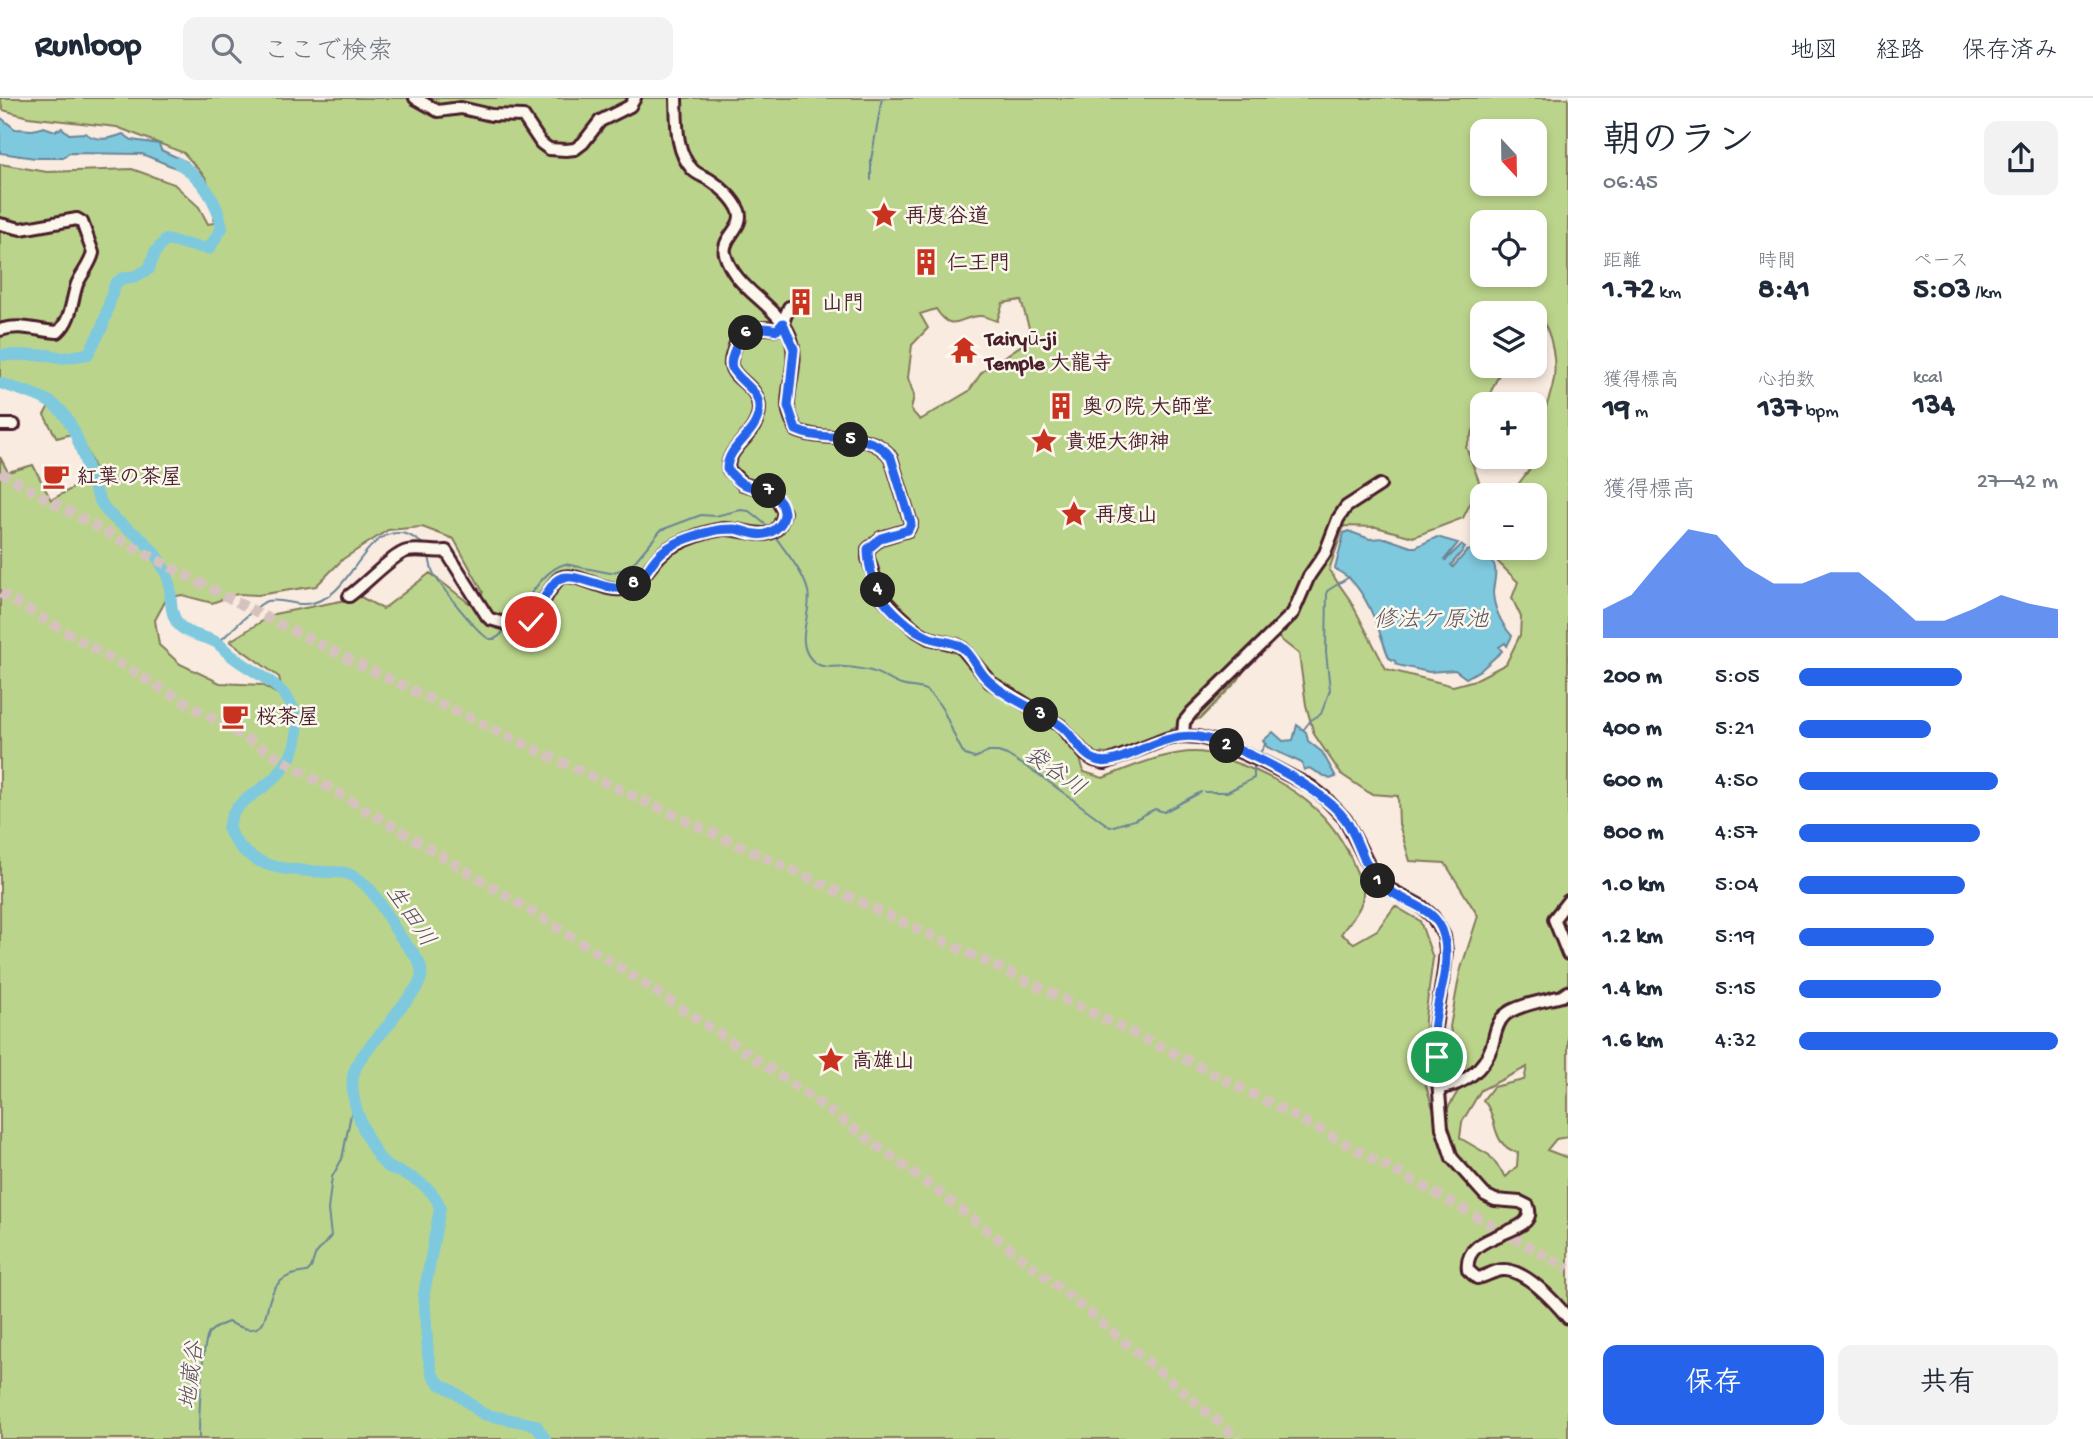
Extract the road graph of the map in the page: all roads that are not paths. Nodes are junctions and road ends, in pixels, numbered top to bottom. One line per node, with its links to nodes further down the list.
1 (415, 98): 2 (street)
2 (635, 98)
3 (676, 98): 6 (street)
4 (0, 224): 7 (street)
5 (789, 307): 6 (street)
6 (783, 323): 11 (street); 12 (street)
7 (0, 330)
8 (0, 425): 9 (street)
9 (14, 425)
10 (1380, 485): 12 (street)
11 (349, 596)
12 (1183, 736): 16 (street)
13 (1568, 901): 14 (street)
14 (1568, 954)
15 (1568, 992): 16 (street)
16 (1440, 1088): 17 (street)
17 (1568, 1318)

